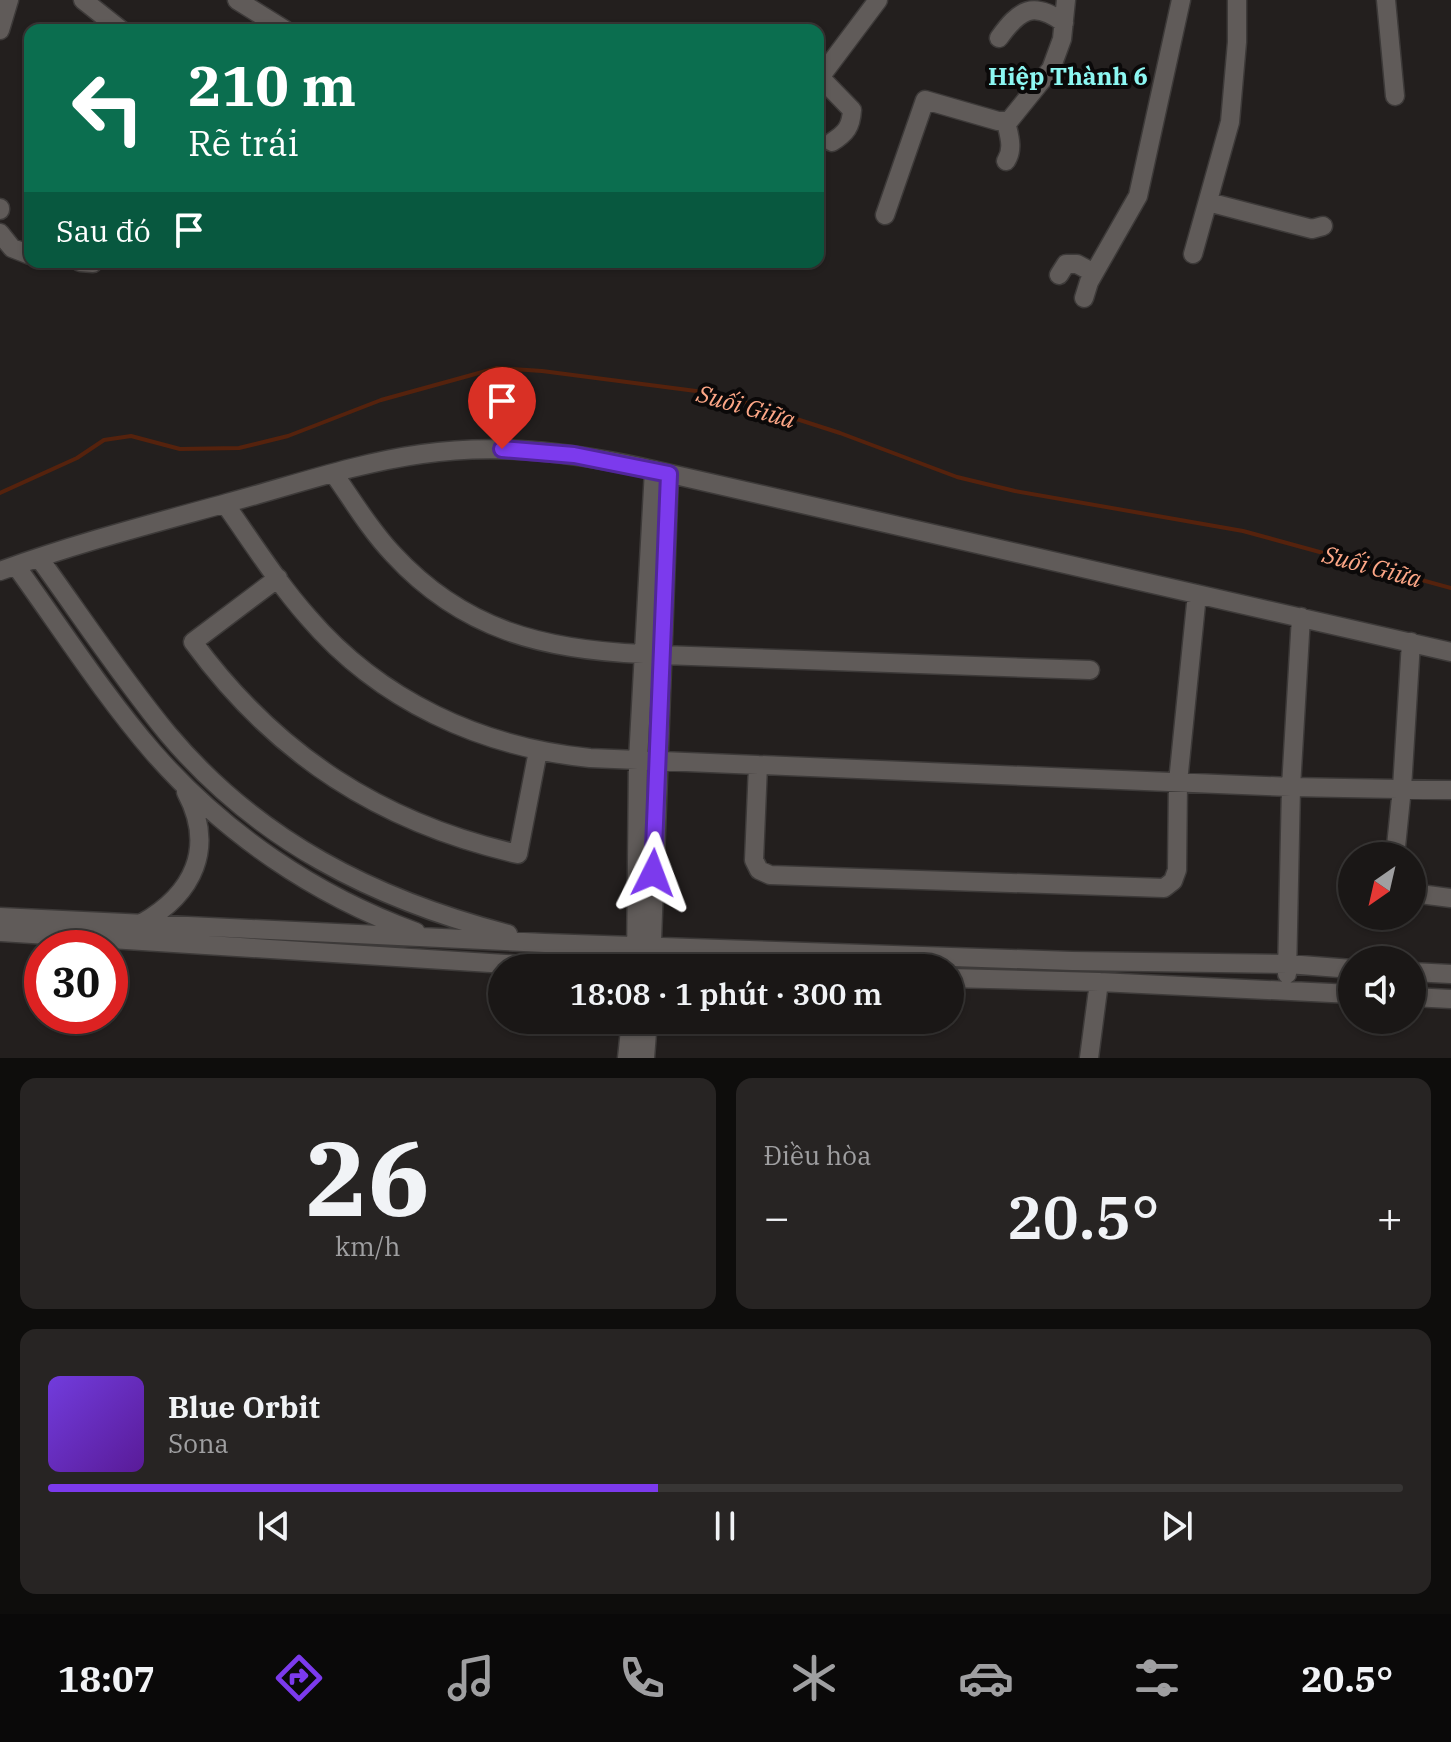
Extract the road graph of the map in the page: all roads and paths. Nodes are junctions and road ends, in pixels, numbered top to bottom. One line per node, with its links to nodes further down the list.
1 (9, 0): 12 (street)
2 (83, 0): 10 (street)
3 (237, 0): 11 (street)
4 (878, 0): 14 (street)
5 (1066, 0): 9 (street)
6 (1181, 0): 26 (street)
7 (1237, 0): 20 (street)
8 (1386, 0): 16 (street)
9 (1064, 23): 13 (street); 17 (street)
10 (113, 24)
11 (275, 24)
12 (0, 30)
13 (999, 38)
14 (824, 71)
15 (824, 83): 18 (street)
16 (1395, 96)
17 (1006, 122): 19 (street); 21 (street)
18 (832, 142)
19 (1006, 161)
20 (1208, 202): 22 (street); 25 (street)
21 (885, 215)
22 (1323, 226)
23 (0, 233): 24 (street)
24 (24, 253)
25 (1193, 254)
26 (1094, 273): 27 (street); 28 (street)
27 (1059, 275)
28 (1084, 298)
29 (661, 472): 30 (street); 35 (street); 39 (street)
30 (334, 474): 31 (street); 39 (street)
31 (225, 504): 32 (street); 34 (street)
32 (39, 558): 33 (street); 57 (street)
33 (8, 568): 45 (street)
34 (278, 578): 41 (street); 41 (street)
35 (1197, 594): 36 (street); 46 (street)
36 (1301, 617): 37 (street); 47 (street)
37 (1411, 642): 38 (street); 48 (street)
38 (1451, 652)
39 (653, 654): 40 (street); 42 (street); 43 (street)
40 (1090, 670)
41 (538, 751): 42 (street)
42 (638, 760): 43 (street); 58 (street)
43 (660, 761): 44 (street); 58 (street)
44 (758, 765): 46 (street); 46 (street)
45 (176, 777): 54 (street); 56 (street)
46 (1178, 782): 47 (street)
47 (1291, 787): 48 (street); 62 (street)
48 (1402, 788): 49 (street); 50 (street)
49 (1451, 790)
50 (1396, 842)
51 (1426, 895): 52 (street)
52 (1451, 898)
53 (0, 917): 54 (street)
54 (142, 923): 56 (street)
55 (0, 932): 61 (street)
56 (433, 937): 57 (street)
57 (545, 943): 58 (street)
58 (644, 946): 59 (street); 60 (street); 62 (street)
59 (641, 954)
60 (647, 954)
61 (488, 963)
62 (1288, 964): 63 (street); 68 (street)
63 (1338, 968)
64 (1426, 973): 65 (street)
65 (1451, 974)
66 (964, 978): 67 (street)
67 (1099, 982): 68 (street); 76 (street)
68 (1286, 991): 69 (street)
69 (1338, 993)
70 (1426, 998): 71 (street)
71 (1451, 999)
72 (630, 1034): 74 (street)
73 (647, 1034): 75 (street)
74 (627, 1058)
75 (645, 1058)
76 (1089, 1058)

